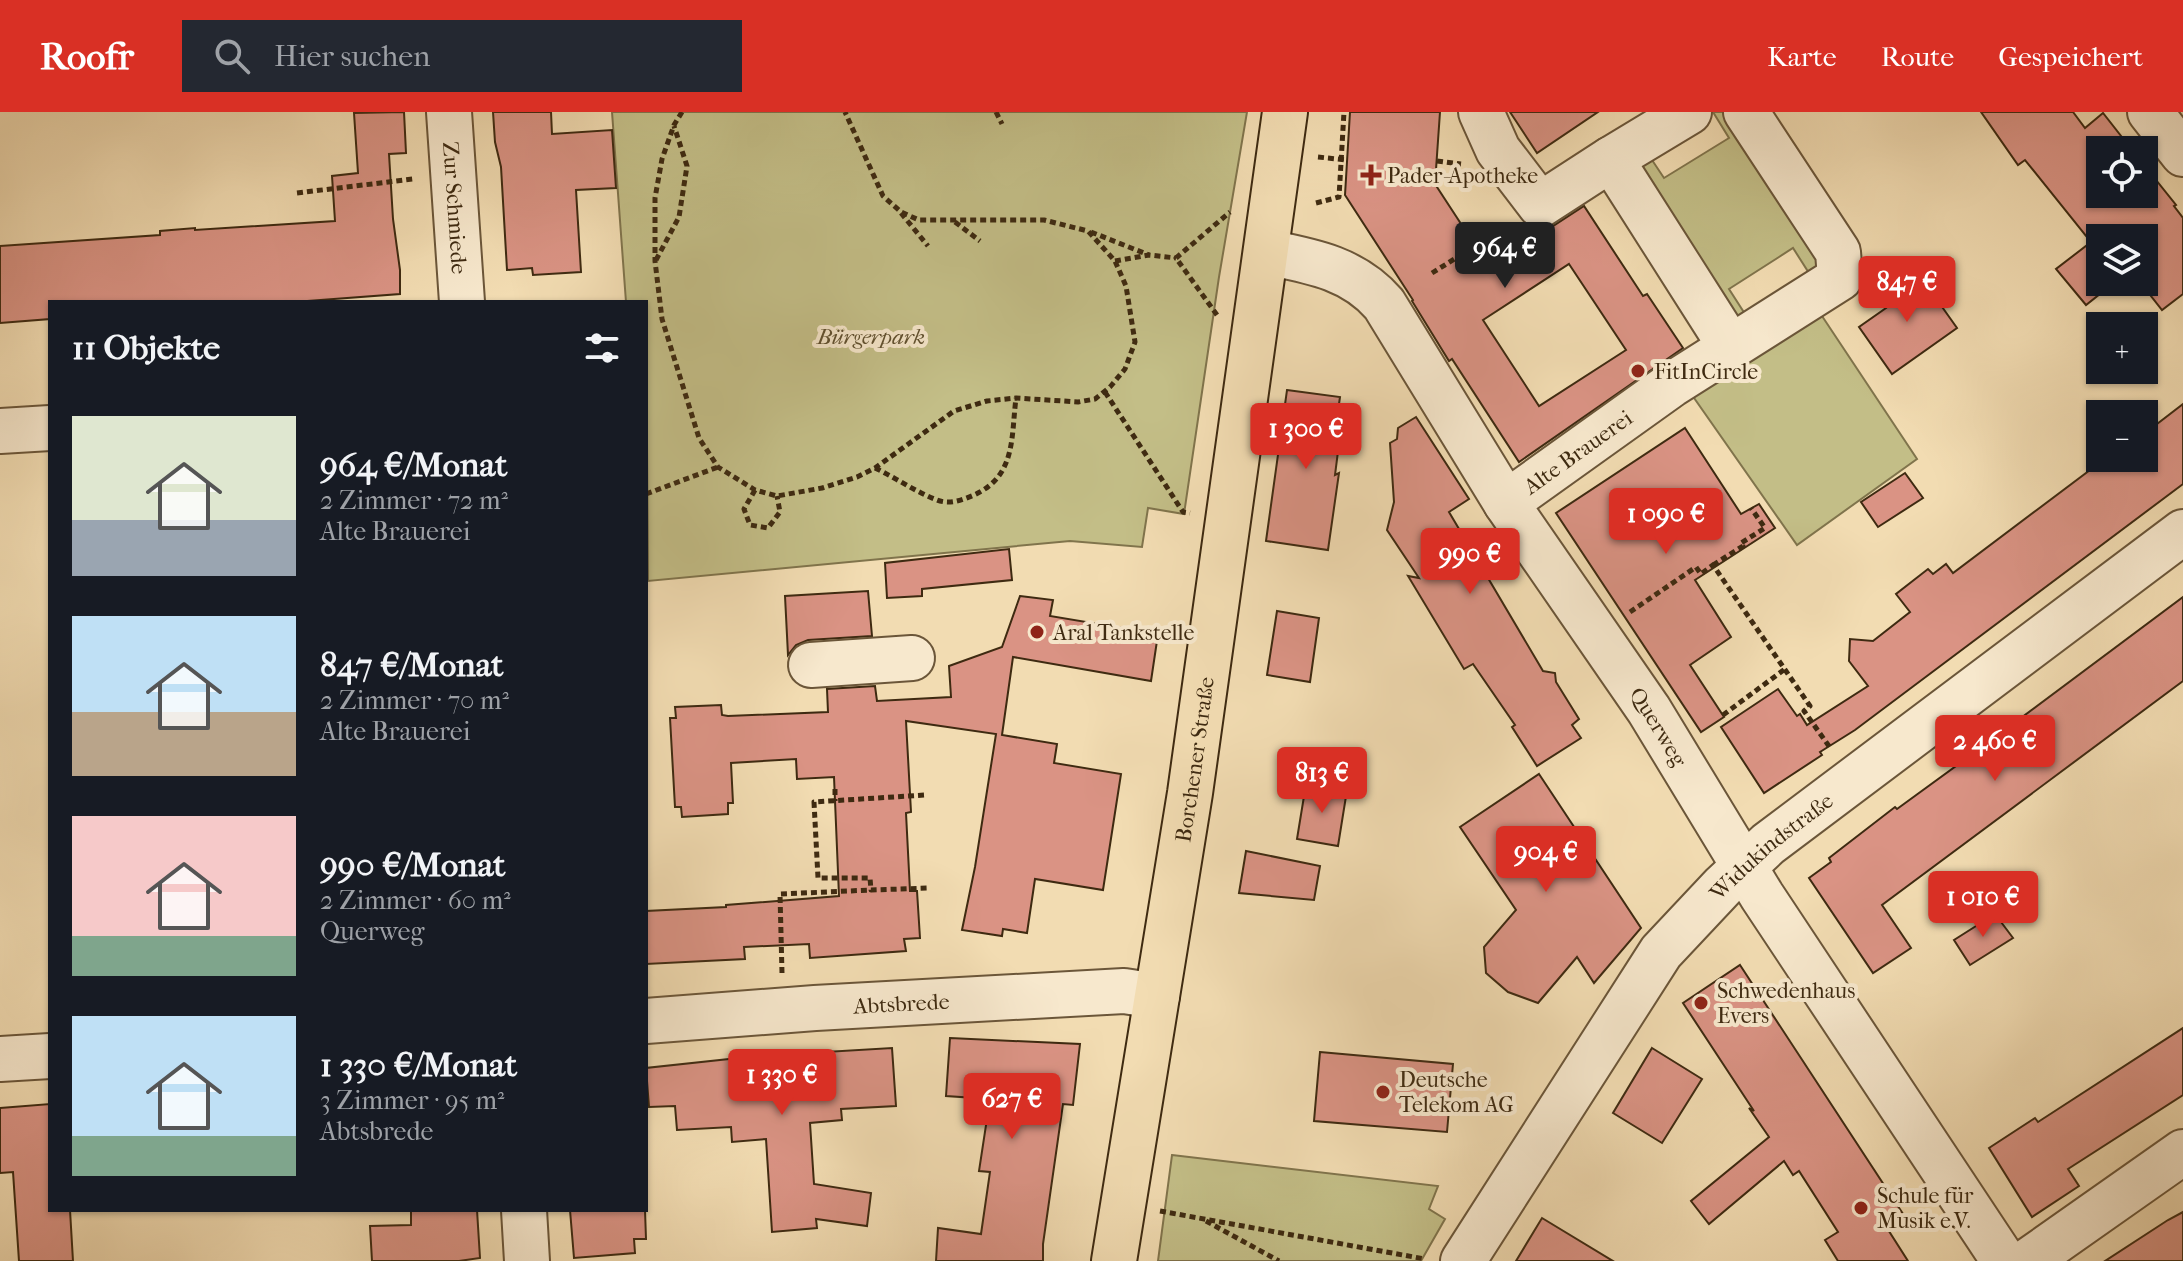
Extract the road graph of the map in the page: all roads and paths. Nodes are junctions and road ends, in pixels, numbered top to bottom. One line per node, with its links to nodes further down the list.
1 (449, 112): 17 (street, Zur Schmiede)
2 (682, 112): 12 (path)
3 (845, 112): 22 (path)
4 (996, 112): 11 (path)
5 (1285, 112): 27 (main road, Borchener Straße)
6 (1344, 112): 15 (path)
7 (1481, 112): 21 (street)
8 (1689, 112): 16 (street)
9 (1746, 112): 35 (street, Alte Brauerei)
10 (2150, 112): 13 (street)
11 (1002, 124)
12 (674, 125): 30 (path); 30 (path)
13 (2183, 154)
14 (1317, 157): 15 (path)
15 (1344, 159): 19 (path)
16 (1611, 159): 21 (street); 35 (street)
17 (454, 175): 18 (path); 33 (street, Zur Schmiede)
18 (297, 193)
19 (1316, 203)
20 (1240, 204): 29 (path)
21 (1540, 205): 32 (path)
22 (901, 212): 23 (path); 26 (path)
23 (954, 221): 24 (path); 25 (path)
24 (1088, 231): 28 (path); 31 (path)
25 (980, 241)
26 (928, 246)
27 (1266, 252): 34 (main road, Borchener Straße); 45 (street, Querweg)
28 (1149, 255): 29 (path); 31 (path)
29 (1176, 258): 34 (path)
30 (655, 261): 40 (path)
31 (1115, 261): 36 (path)
32 (1432, 273)
33 (462, 300)
34 (1255, 328): 47 (main road, Borchener Straße)
35 (1730, 346): 45 (street, Alte Brauerei)
36 (1105, 392): 37 (path); 47 (path)
37 (1016, 398): 41 (path); 41 (path)
38 (48, 428): 39 (street)
39 (0, 431)
40 (718, 467): 42 (path); 43 (path)
41 (875, 468): 44 (path)
42 (755, 490): 44 (path); 44 (path)
43 (648, 493)
44 (777, 496)
45 (1506, 503): 59 (street, Querweg)
46 (1751, 508): 49 (path)
47 (1228, 520): 62 (main road, Borchener Straße)
48 (2183, 532): 55 (street, Widukindstraße)
49 (1713, 565): 50 (path); 53 (path)
50 (1623, 617)
51 (912, 658): 52 (street)
52 (811, 665)
53 (1785, 669): 54 (path); 55 (path)
54 (1723, 715)
55 (1852, 780): 59 (street, Widukindstraße)
56 (835, 789): 58 (path)
57 (924, 795): 58 (path)
58 (835, 801): 61 (path)
59 (1745, 864): 75 (street, Widukindstraße); 76 (street, Querweg)
60 (930, 888): 61 (path)
61 (871, 890): 63 (path)
62 (1157, 996): 63 (street, Abtsbrede); 68 (main road, Borchener Straße)
63 (783, 1011): 64 (street, Abtsbrede)
64 (648, 1021)
65 (48, 1056): 66 (street)
66 (0, 1059)
67 (2183, 1152): 77 (street)
68 (1123, 1205): 70 (path); 72 (main road, Borchener Straße)
69 (524, 1212): 71 (street)
70 (1202, 1219): 73 (path); 74 (path)
71 (527, 1261)
72 (1114, 1261)
73 (1279, 1261)
74 (1435, 1261)
75 (1463, 1261)
76 (2004, 1261)
77 (2028, 1261)

